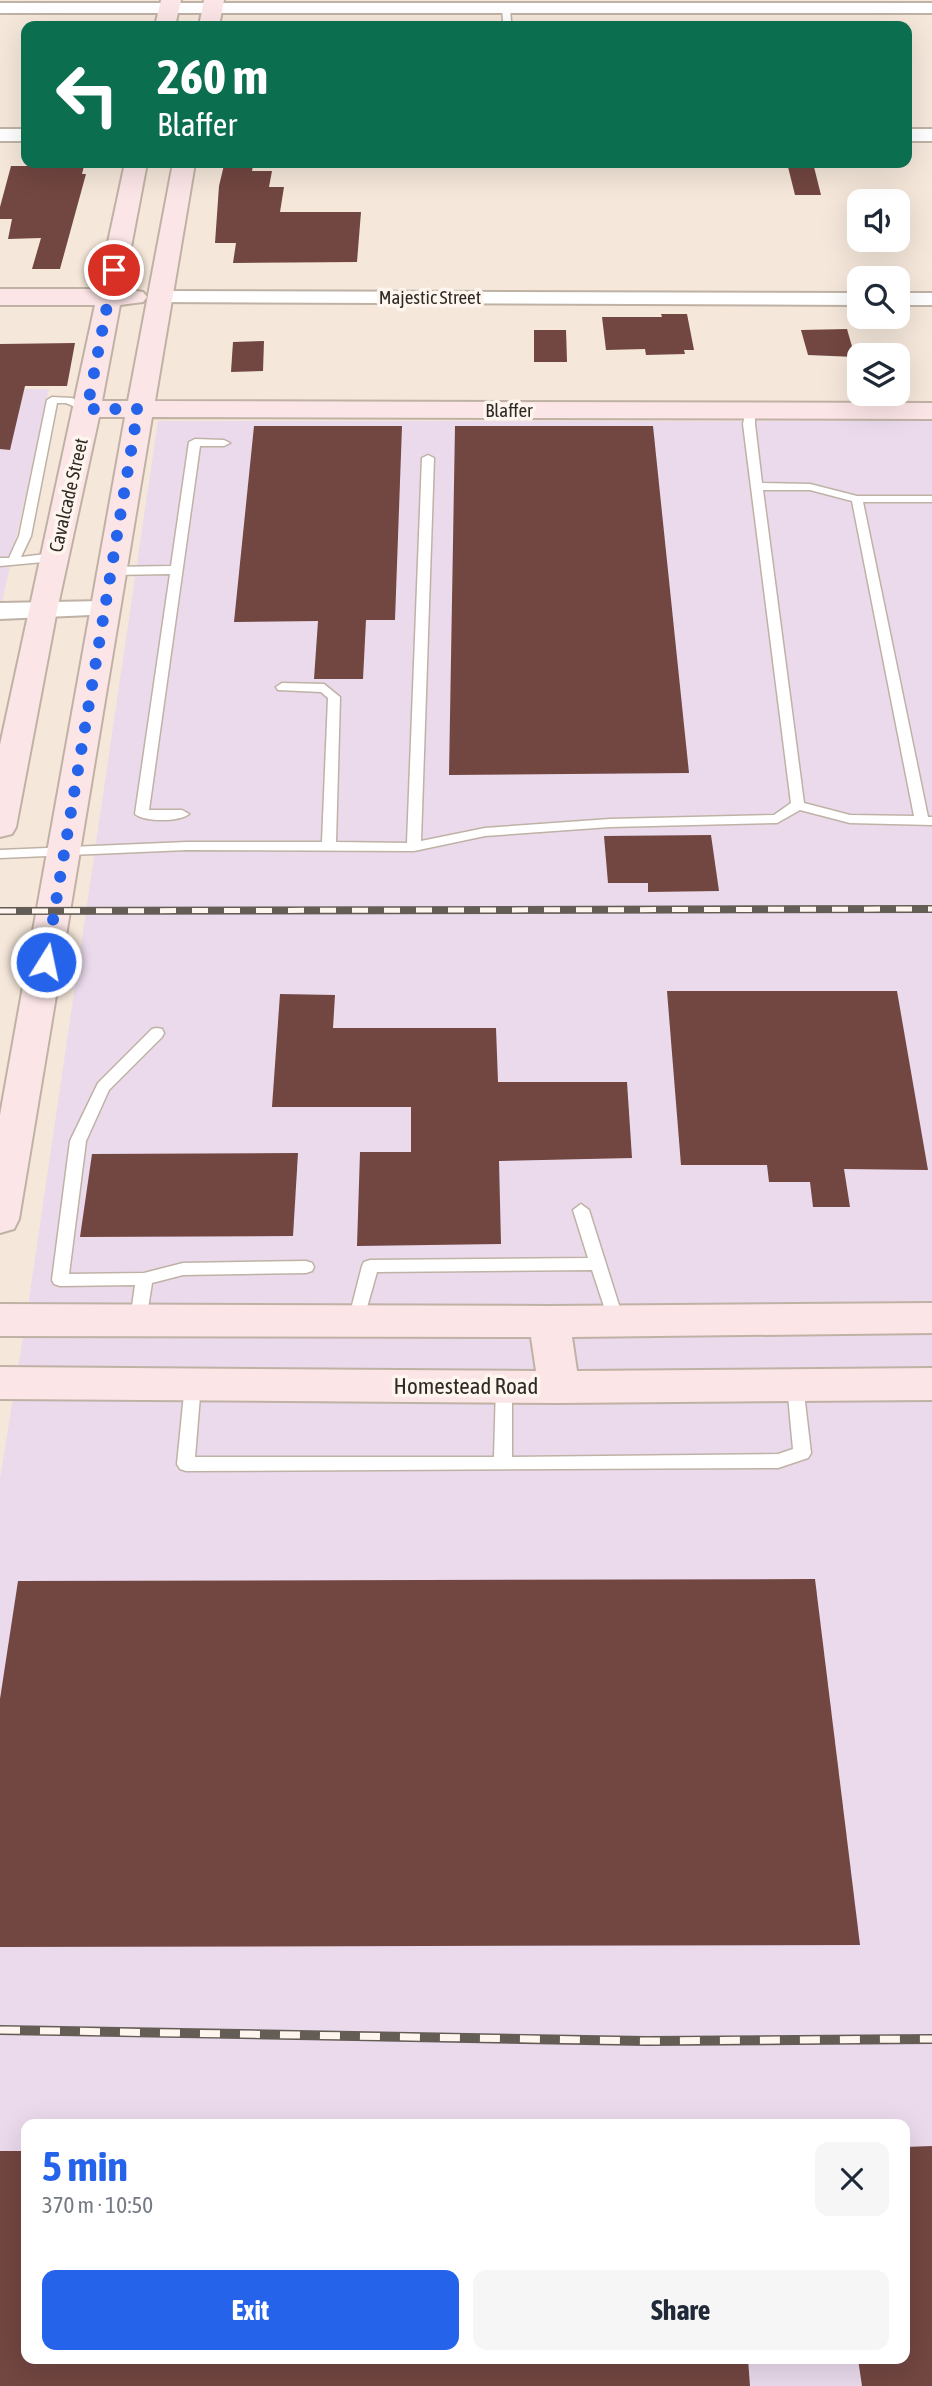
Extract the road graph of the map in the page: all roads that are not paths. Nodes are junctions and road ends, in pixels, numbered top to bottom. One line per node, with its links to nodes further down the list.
1 (28, 4): 2 (street); 4 (street)
2 (0, 8)
3 (932, 8): 5 (street)
4 (168, 11): 5 (street)
5 (212, 11)
6 (0, 135): 7 (street)
7 (21, 135)
8 (912, 135): 9 (street)
9 (932, 135)
10 (135, 168): 13 (main road, Cavalcade Street)
11 (183, 168): 14 (main road)
12 (0, 297): 13 (main road, Majestic Street)
13 (108, 297): 14 (main road, Majestic Street); 18 (main road, Cavalcade Street)
14 (159, 297): 15 (street, Majestic Street); 19 (main road)
15 (847, 299)
16 (910, 299): 17 (street)
17 (932, 299)
18 (87, 409): 19 (main road, Blaffer); 27 (main road, Cavalcade Street); 28 (lane)
19 (138, 409): 20 (main road, Blaffer); 29 (main road)
20 (750, 411): 21 (main road, Blaffer); 24 (lane)
21 (932, 411)
22 (224, 443): 30 (lane)
23 (428, 458): 39 (lane)
24 (757, 486): 25 (lane); 35 (lane)
25 (858, 499): 26 (lane); 37 (lane)
26 (932, 499)
27 (54, 556): 28 (lane); 33 (main road, Cavalcade Street)
28 (6, 562)
29 (111, 570): 30 (lane); 31 (main road)
30 (175, 570): 36 (lane)
31 (104, 609): 33 (street); 41 (main road)
32 (0, 611): 33 (street)
33 (42, 611): 38 (main road, Cavalcade Street)
34 (282, 687): 40 (lane)
35 (798, 805): 37 (lane); 39 (lane)
36 (182, 814)
37 (927, 821)
38 (0, 827)
39 (414, 847): 40 (lane)
40 (329, 848): 41 (lane)
41 (65, 852): 42 (lane); 45 (main road)
42 (0, 854)
43 (157, 1034): 48 (lane)
44 (580, 1210): 46 (lane)
45 (0, 1219)
46 (597, 1264): 52 (lane); 53 (lane)
47 (306, 1268): 48 (lane)
48 (144, 1279): 51 (lane)
49 (932, 1318): 53 (main road)
50 (0, 1320): 51 (main road)
51 (138, 1321): 52 (main road)
52 (356, 1321): 54 (main road)
53 (616, 1321): 54 (main road)
54 (549, 1322): 60 (main road)
55 (0, 1383): 56 (main road, Homestead Road)
56 (193, 1384): 59 (main road, Homestead Road); 61 (lane)
57 (932, 1384): 58 (main road, Homestead Road)
58 (795, 1385): 60 (main road, Homestead Road); 61 (lane)
59 (504, 1387): 60 (main road, Homestead Road); 61 (lane)
60 (559, 1387)
61 (503, 1464)

